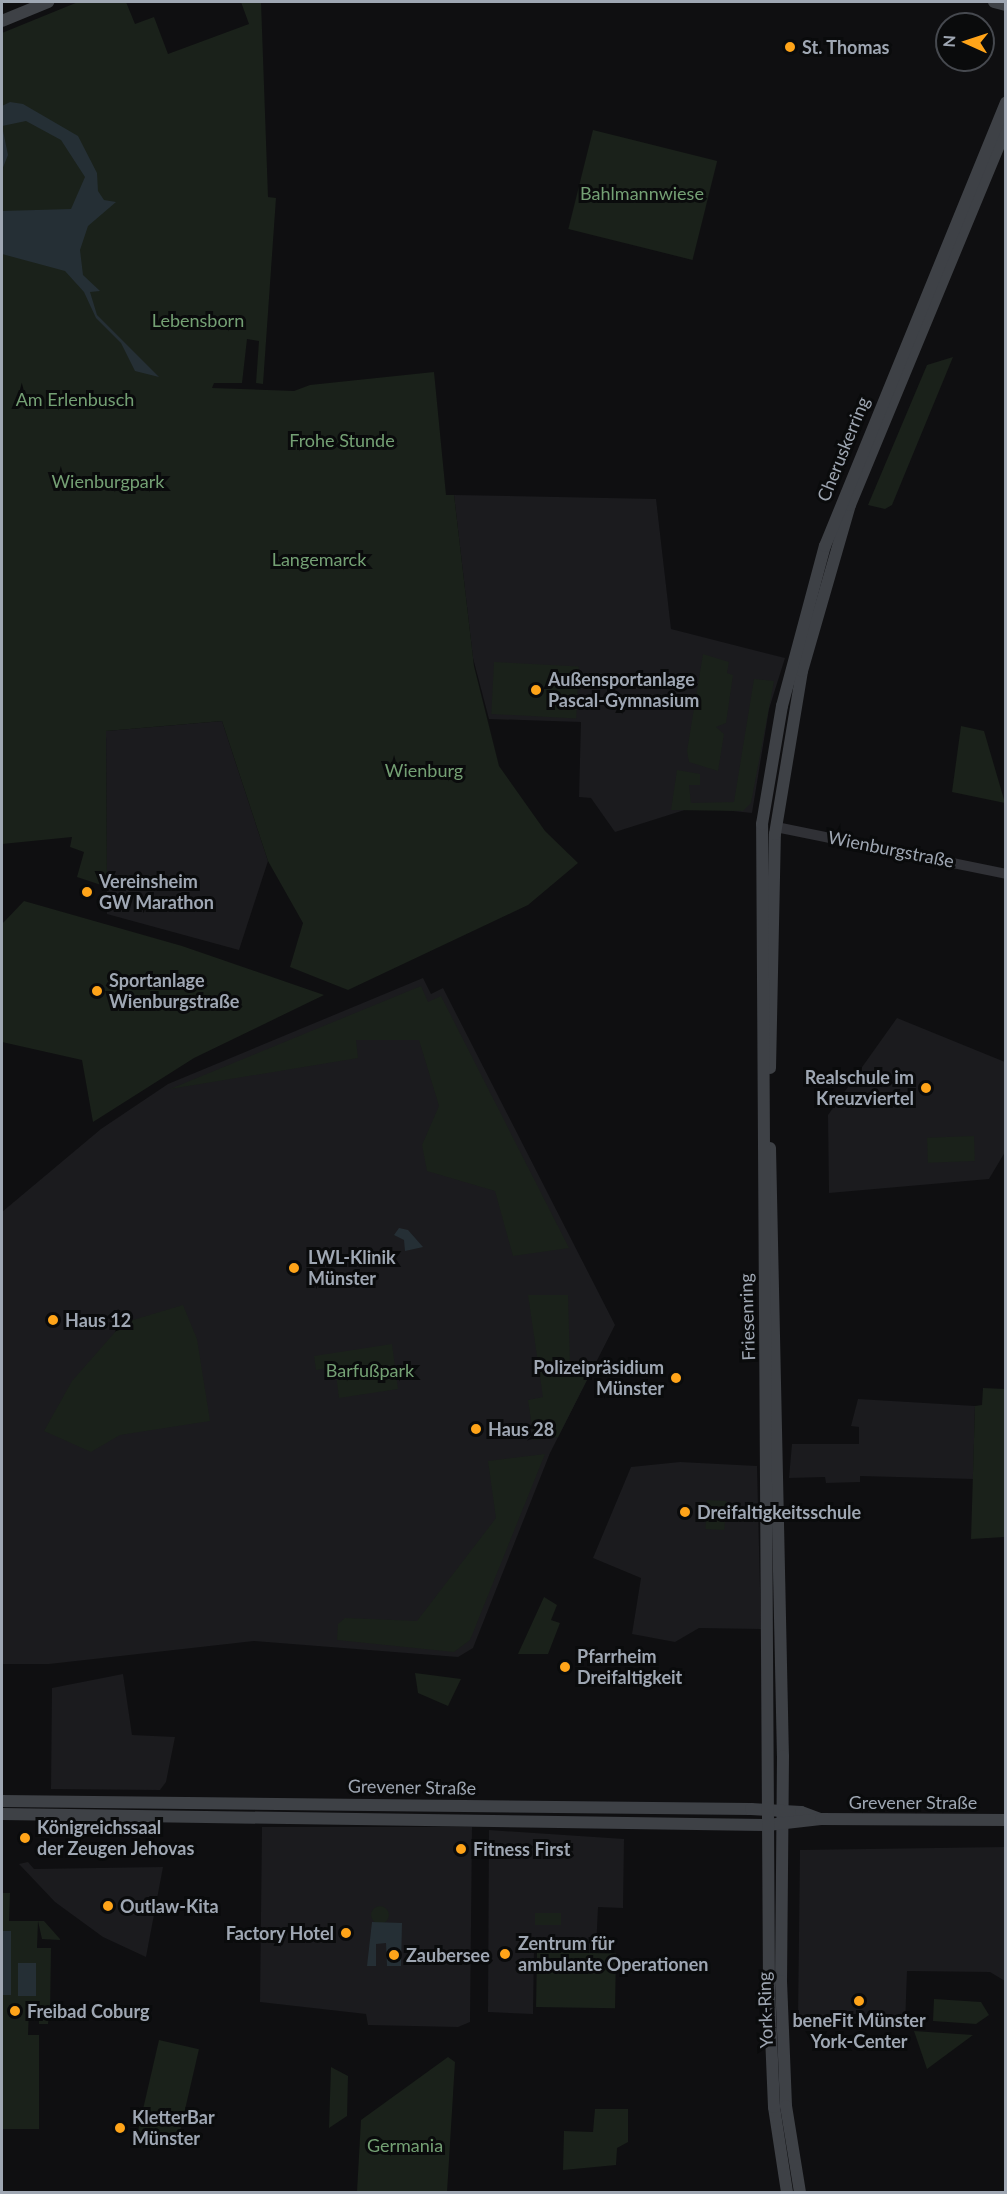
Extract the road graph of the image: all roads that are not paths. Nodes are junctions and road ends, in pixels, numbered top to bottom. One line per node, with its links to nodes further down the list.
1 (48, 2): 4 (main road)
2 (994, 2): 3 (main road)
3 (1005, 5)
4 (2, 21)
5 (1005, 103): 7 (main road, Cheruskerring)
6 (1005, 128): 8 (main road, Cheruskerring)
7 (762, 824): 11 (main road, Friesenring)
8 (776, 827): 9 (street, Wienburgstraße); 12 (main road, Friesenring)
9 (1005, 874)
10 (2, 1801): 11 (main road, Grevener Straße)
11 (768, 1810): 12 (main road, Grevener Straße); 16 (main road, Friesenring)
12 (783, 1811): 14 (main road, Grevener Straße); 17 (main road, Friesenring)
13 (2, 1814): 16 (main road, Grevener Straße)
14 (821, 1819): 15 (main road, Grevener Straße); 17 (main road, Grevener Straße)
15 (1005, 1820)
16 (768, 1825): 17 (main road, Grevener Straße); 18 (main road, York-Ring)
17 (783, 1825): 19 (main road, York-Ring)
18 (787, 2193)
19 (800, 2193)

